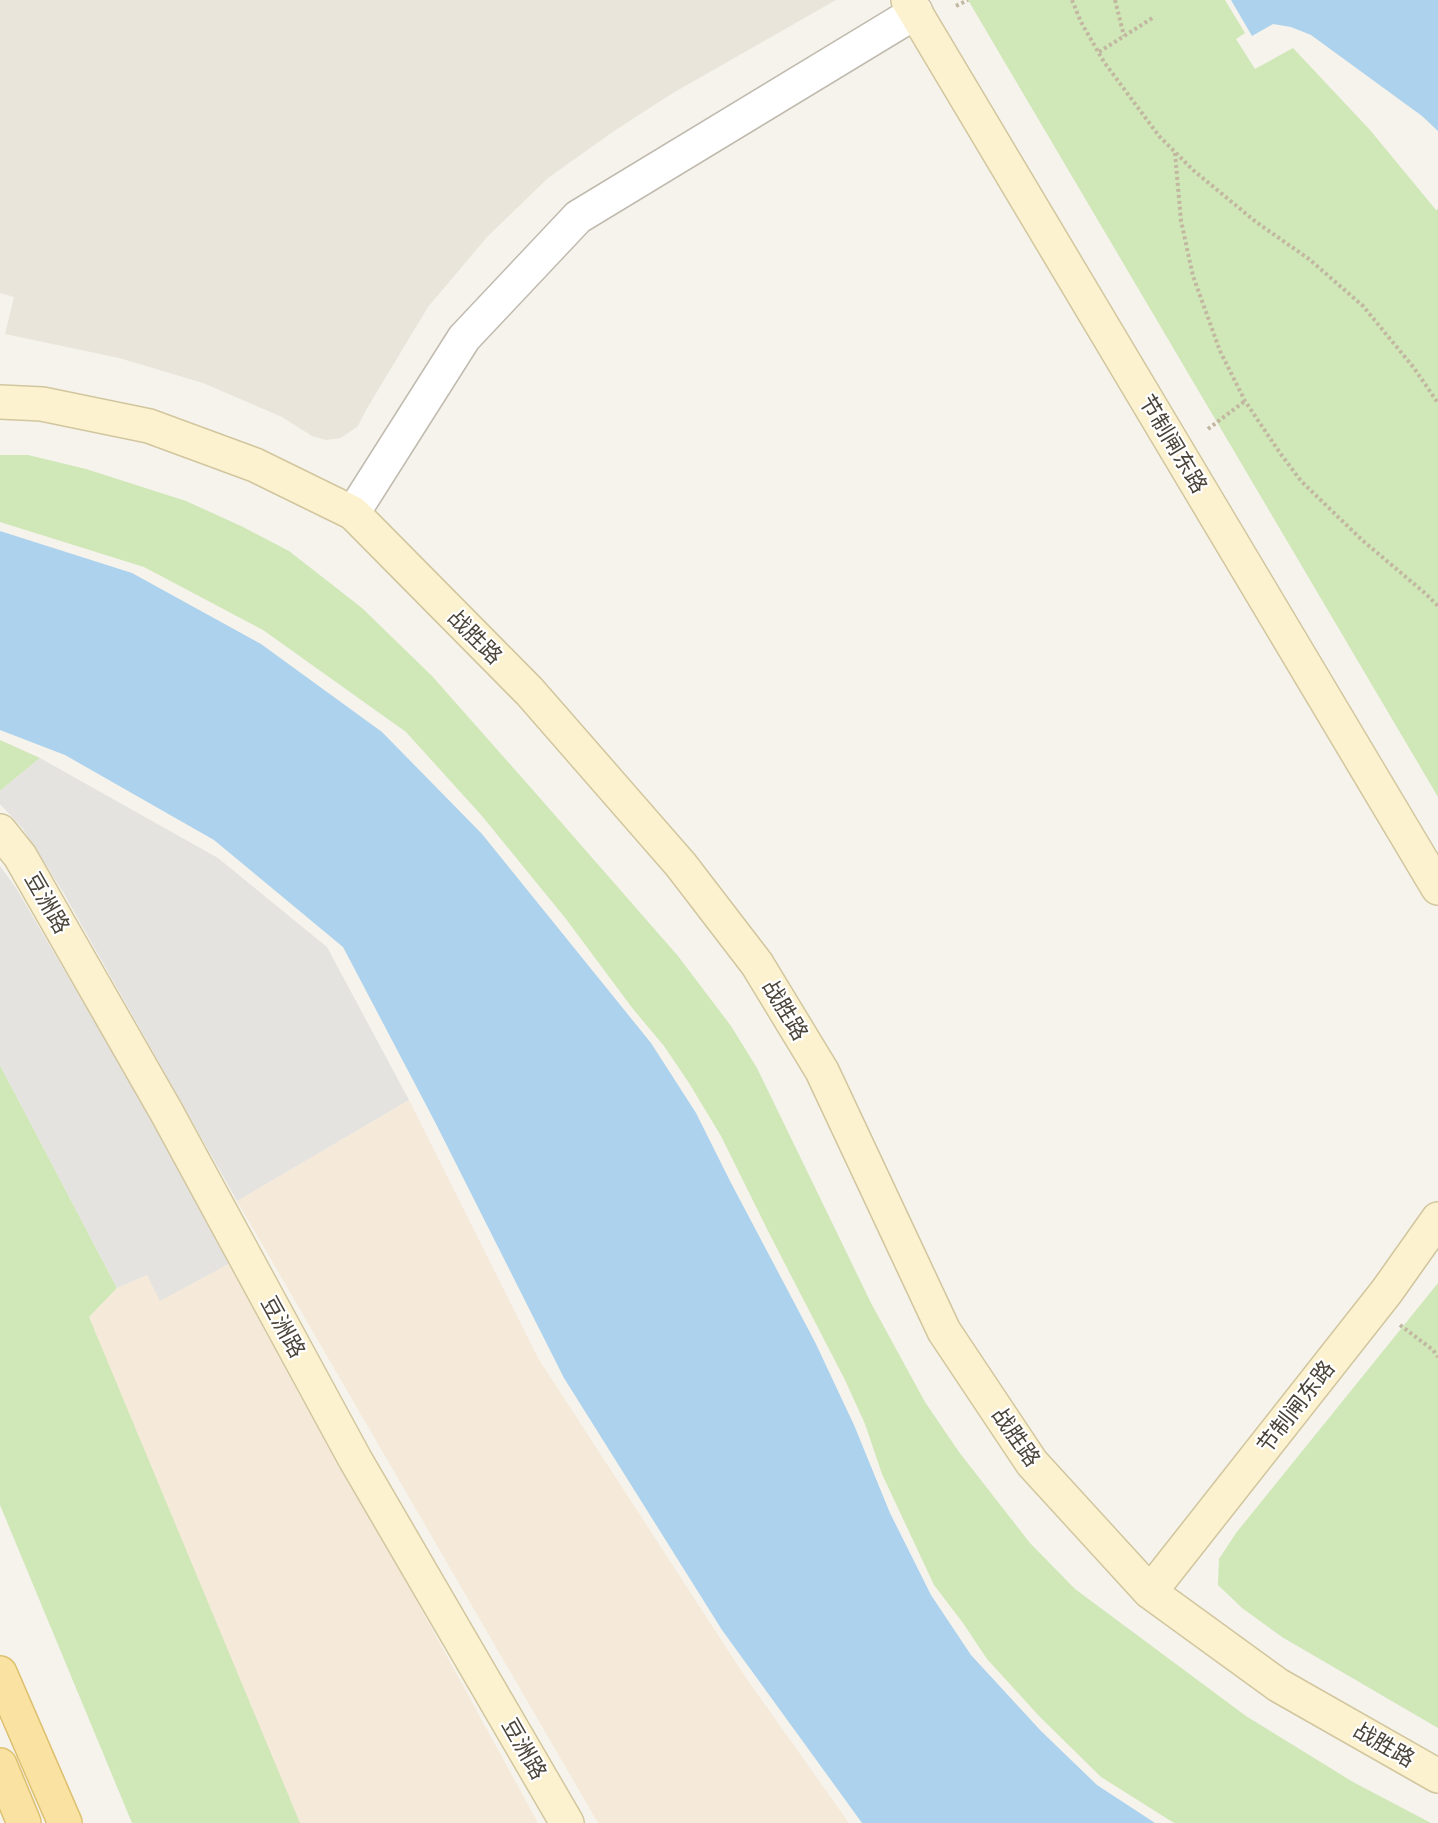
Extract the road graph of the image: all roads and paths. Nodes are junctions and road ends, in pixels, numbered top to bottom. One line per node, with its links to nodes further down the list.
1 (968, 0): 5 (path)
2 (1072, 0): 8 (path)
3 (1115, 0): 7 (path)
4 (912, 6): 14 (street); 17 (street, 节制闸东路)
5 (956, 6)
6 (1154, 17): 7 (path)
7 (1124, 36): 8 (path)
8 (1099, 52): 9 (path)
9 (1175, 152): 10 (path); 12 (path)
10 (1245, 401): 13 (path); 15 (path)
11 (0, 402): 14 (street, 战胜路)
12 (1438, 402)
13 (1208, 429)
14 (353, 513): 21 (street, 战胜路)
15 (1438, 606)
16 (0, 831): 27 (street, 豆洲路)
17 (1438, 888)
18 (1438, 1219): 21 (street, 节制闸东路)
19 (1395, 1321): 20 (path)
20 (1438, 1357)
21 (1150, 1592): 24 (street, 战胜路)
22 (0, 1673): 26 (main road)
23 (0, 1765): 25 (main road)
24 (1438, 1776)
25 (24, 1823)
26 (65, 1823)
27 (567, 1823)

